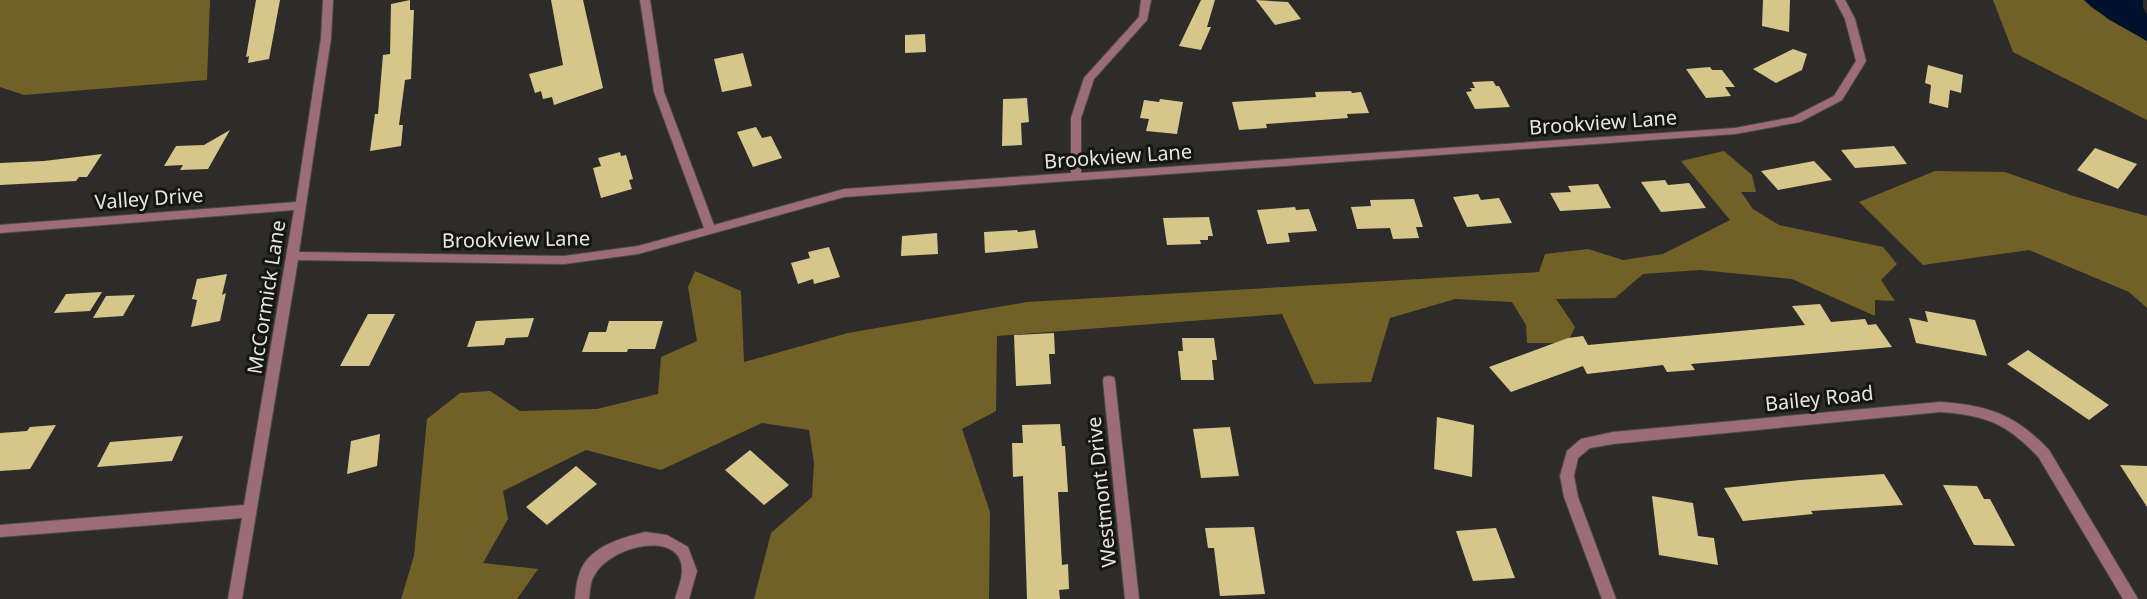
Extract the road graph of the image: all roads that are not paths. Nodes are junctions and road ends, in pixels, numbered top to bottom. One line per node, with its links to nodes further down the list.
1 (328, 0): 6 (street, McCormick Lane)
2 (645, 0): 8 (street)
3 (1146, 0): 5 (street)
4 (1840, 0): 5 (street, Brookview Lane)
5 (1076, 177): 8 (street, Brookview Lane)
6 (300, 206): 7 (street, Valley Drive); 9 (street, McCormick Lane)
7 (0, 229)
8 (710, 229): 9 (street, Brookview Lane)
9 (293, 256): 11 (street, McCormick Lane)
10 (1109, 381): 16 (street, Westmont Drive)
11 (250, 510): 12 (street); 13 (street, McCormick Lane)
12 (0, 531)
13 (235, 599)
14 (582, 599): 15 (street)
15 (682, 599)
16 (1132, 599)
17 (1609, 599): 18 (street, Bailey Road)
18 (2131, 599)

